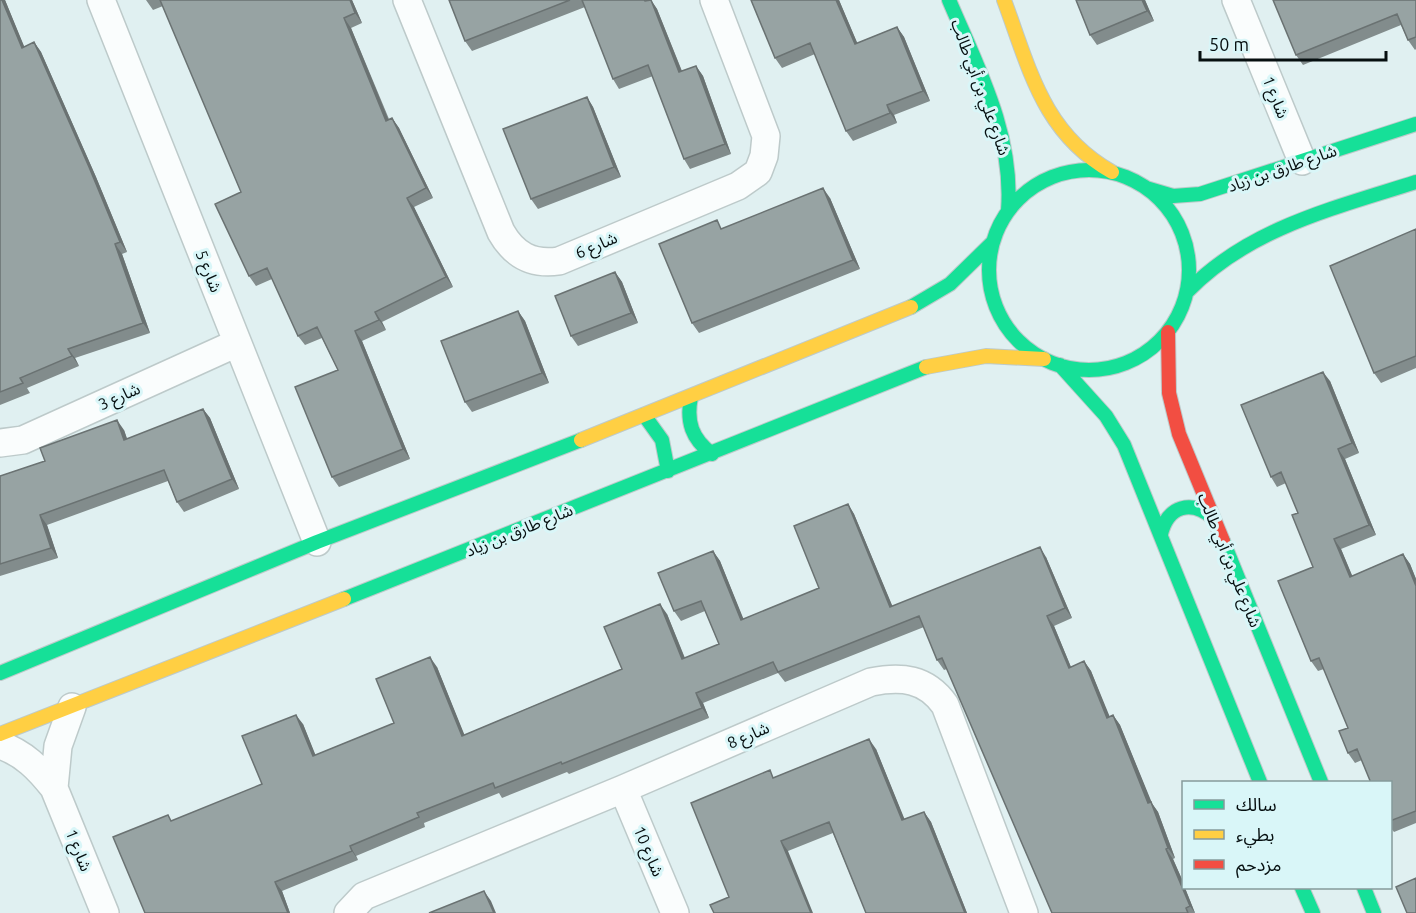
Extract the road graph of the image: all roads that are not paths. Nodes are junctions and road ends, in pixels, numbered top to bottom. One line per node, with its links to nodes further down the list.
1 (100, 0): 18 (street, شارع 5)
2 (407, 0): 3 (street, شارع 6)
3 (714, 0)
4 (949, 0): 7 (main road, شارع علي بن أبي طالب)
5 (1004, 0): 11 (main road)
6 (1236, 0): 10 (street, شارع 1)
7 (991, 104): 8 (main road); 14 (main road, شارع علي بن أبي طالب)
8 (1013, 109)
9 (1416, 124): 10 (main road, شارع طارق بن زياد)
10 (1302, 161): 13 (main road, شارع طارق بن زياد)
11 (1116, 174): 13 (main road); 14 (main road)
12 (1416, 182): 16 (main road)
13 (1146, 188): 16 (main road)
14 (1008, 211): 15 (main road)
15 (993, 242): 19 (main road); 21 (main road)
16 (1188, 291): 17 (main road)
17 (1168, 332): 20 (main road); 26 (main road, شارع علي بن أبي طالب)
18 (237, 343): 23 (street, شارع 3); 28 (street, شارع 5)
19 (1044, 359): 20 (main road); 24 (main road, شارع طارق بن زياد)
20 (1060, 365): 27 (main road)
21 (691, 397): 22 (main road); 24 (main road)
22 (644, 415): 25 (main road); 28 (main road)
23 (0, 443)
24 (712, 454): 25 (main road, شارع طارق بن زياد)
25 (668, 471): 30 (main road, شارع طارق بن زياد)
26 (1213, 518): 27 (main road); 34 (main road, شارع علي بن أبي طالب)
27 (1161, 534): 33 (main road)
28 (317, 542): 29 (main road)
29 (0, 673)
30 (72, 707): 31 (main road, شارع طارق بن زياد); 35 (street, شارع 1)
31 (0, 734)
32 (0, 746): 35 (street, شارع 1)
33 (1259, 781)
34 (1320, 781)
35 (54, 788): 39 (street, شارع 1)
36 (622, 789): 40 (street, شارع 8); 41 (street, شارع 10); 42 (street, شارع 8)
37 (1302, 889): 43 (main road)
38 (1364, 889): 44 (main road)
39 (105, 913)
40 (348, 913)
41 (675, 913)
42 (1024, 913)
43 (1312, 913)
44 (1374, 913)

